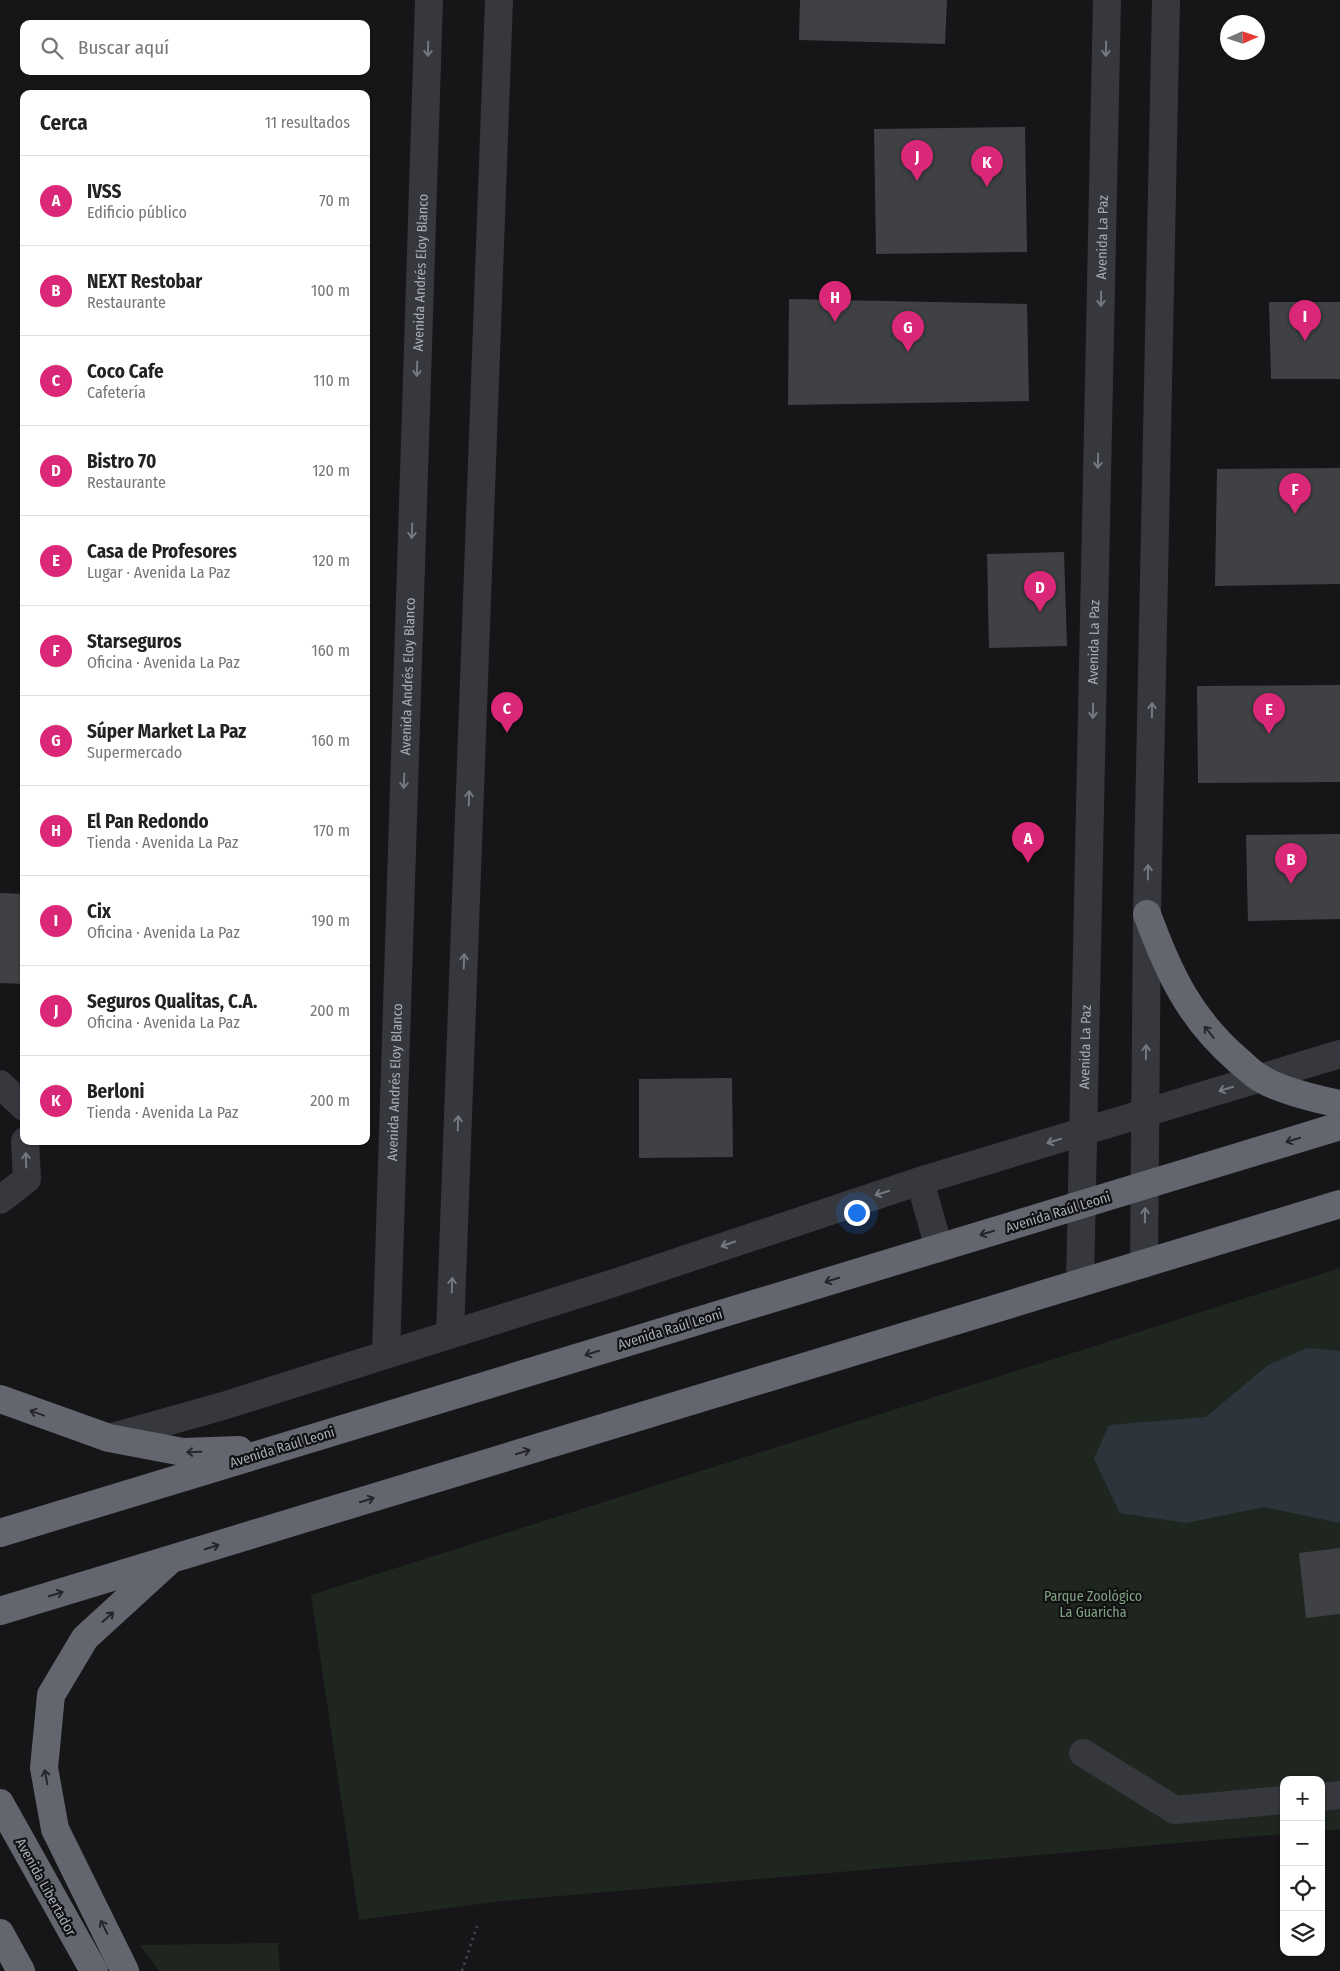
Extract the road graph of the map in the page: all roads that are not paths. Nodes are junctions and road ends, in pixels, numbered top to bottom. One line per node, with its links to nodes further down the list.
1 (429, 0): 24 (street, Avenida Andrés Eloy Blanco, one-way to 24)
2 (499, 0): 23 (street, one-way to 2)
3 (1107, 0): 13 (street, Avenida La Paz, one-way to 13)
4 (1166, 0): 5 (street, one-way to 4)
5 (1147, 914): 7 (highway, one-way to 5); 11 (street, one-way to 5)
6 (1340, 1054): 7 (street)
7 (1260, 1078): 10 (highway); 11 (street, one-way to 11)
8 (0, 1084): 9 (street)
9 (20, 1102)
10 (1340, 1104)
11 (1146, 1114): 13 (street); 16 (street)
12 (1340, 1126): 16 (highway, Avenida Raúl Leoni, one-way to 16)
13 (1084, 1132): 15 (street, one-way to 15); 18 (street, Avenida La Paz)
14 (25, 1145): 17 (street, one-way to 14)
15 (920, 1181): 20 (street); 23 (street, one-way to 23)
16 (1145, 1185): 18 (highway, Avenida Raúl Leoni); 21 (street, one-way to 16)
17 (0, 1200)
18 (1082, 1204): 20 (highway, Avenida Raúl Leoni, one-way to 20); 22 (street, Avenida La Paz)
19 (1340, 1204): 21 (highway)
20 (939, 1248): 27 (highway, Avenida Raúl Leoni, one-way to 27)
21 (1144, 1264): 22 (highway)
22 (1080, 1283): 29 (highway, one-way to 22)
23 (450, 1334): 24 (street)
24 (386, 1354): 26 (street)
25 (0, 1399): 26 (highway, one-way to 25)
26 (108, 1438): 27 (highway, one-way to 26)
27 (278, 1449): 28 (highway, Avenida Raúl Leoni)
28 (0, 1533)
29 (173, 1558): 30 (highway, one-way to 29); 39 (highway, one-way to 29)
30 (5, 1610)
31 (1083, 1754): 34 (street)
32 (1340, 1795): 33 (street)
33 (1325, 1797)
34 (1280, 1800)
35 (0, 1803): 38 (highway, Avenida Libertador)
36 (0, 1933): 37 (highway)
37 (21, 1971)
38 (94, 1971)
39 (125, 1971)

